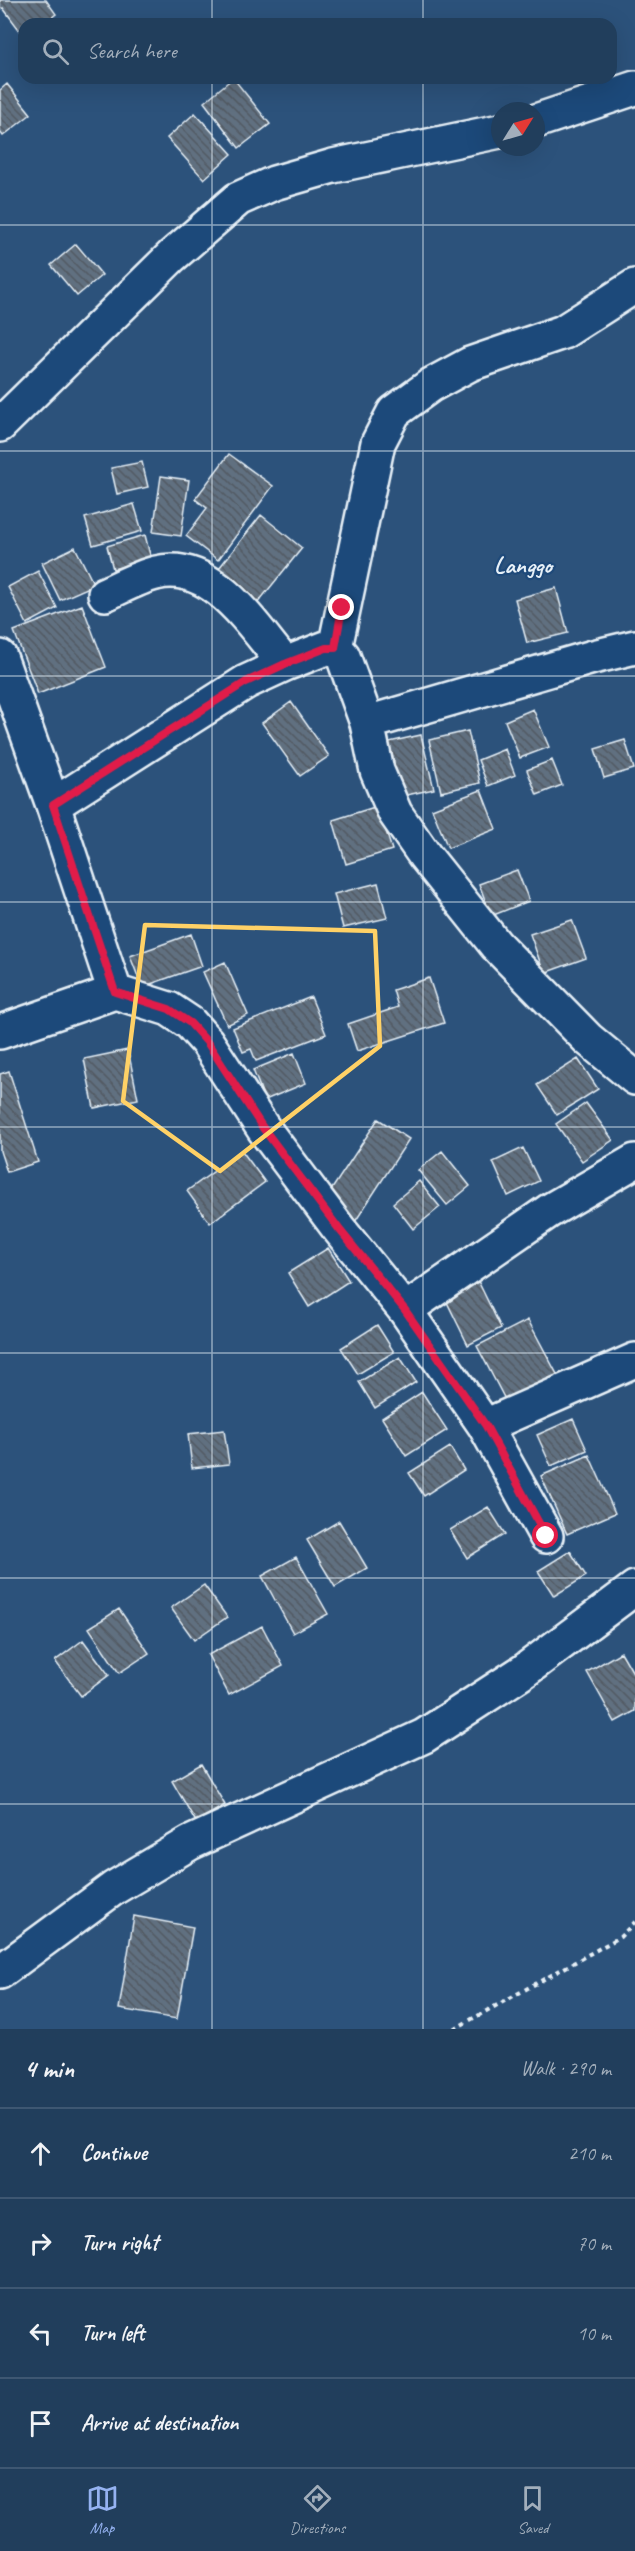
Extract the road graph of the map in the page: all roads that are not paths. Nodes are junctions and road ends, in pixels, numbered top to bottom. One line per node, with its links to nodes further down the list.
1 (635, 88): 2 (street)
2 (545, 118)
3 (491, 133): 5 (street)
4 (635, 286): 7 (street)
5 (0, 425)
6 (105, 594): 10 (street)
7 (335, 648): 10 (street); 11 (street)
8 (635, 648): 11 (street)
9 (0, 657): 12 (street)
10 (285, 664): 12 (street)
11 (368, 723): 15 (street)
12 (53, 805): 13 (street)
13 (115, 992): 14 (street); 17 (street)
14 (0, 1032)
15 (635, 1078)
16 (635, 1161): 17 (street)
17 (405, 1310): 19 (street)
18 (635, 1360): 19 (street)
19 (486, 1426): 20 (street)
20 (546, 1536)
21 (635, 1588): 22 (street)
22 (0, 1972)

